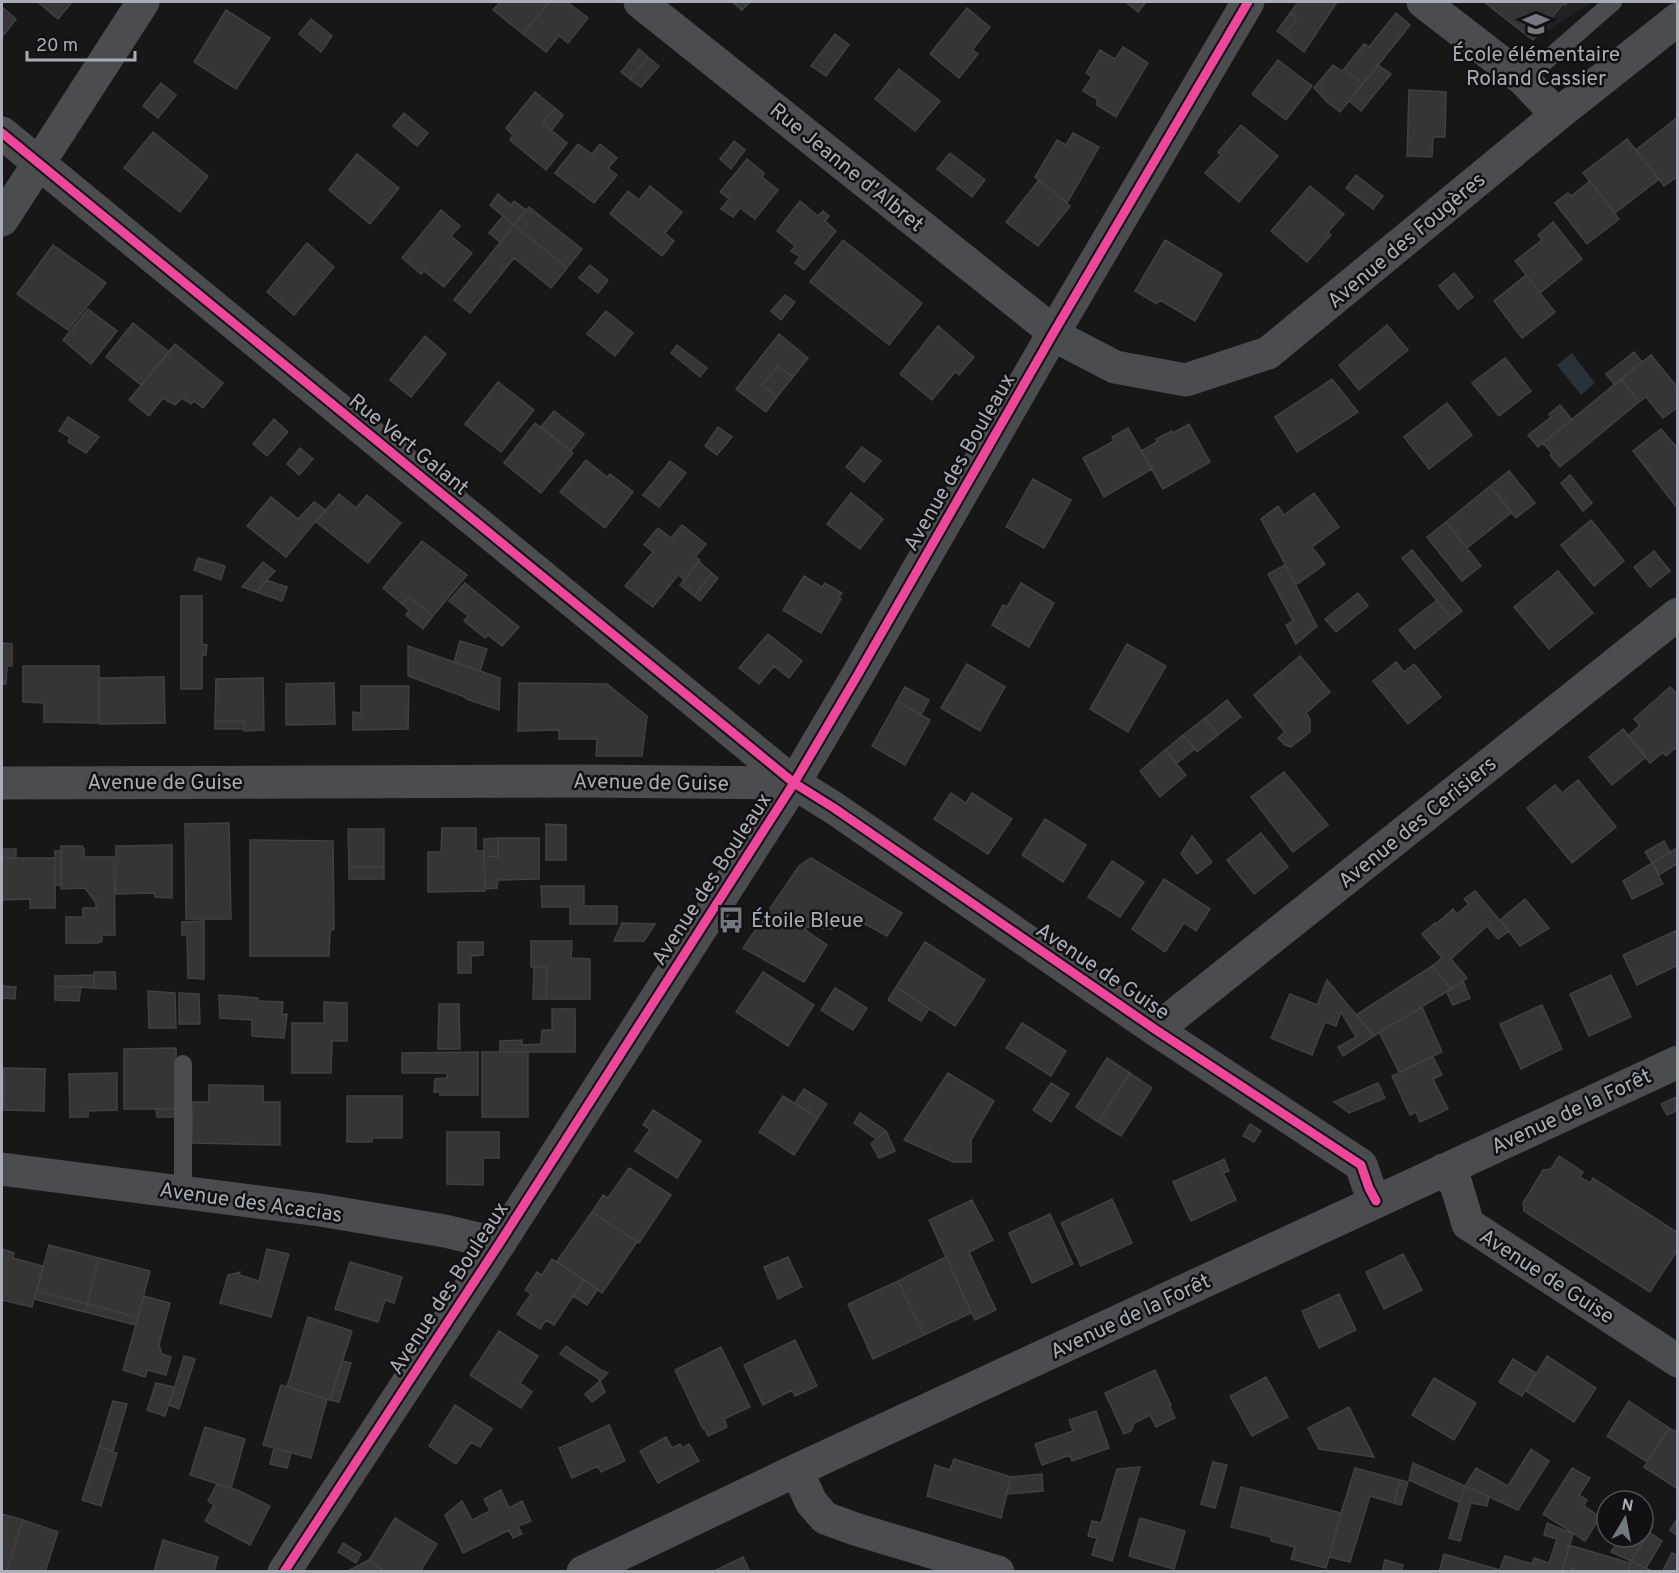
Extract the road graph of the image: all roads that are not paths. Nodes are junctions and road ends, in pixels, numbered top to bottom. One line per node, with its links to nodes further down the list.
1 (143, 2): 10 (street)
2 (640, 2): 12 (street, Rue Jeanne d'Albret)
3 (1248, 2): 12 (street, Avenue des Bouleaux)
4 (1423, 2): 7 (street)
5 (1613, 2): 7 (lane)
6 (1677, 19): 8 (street, Avenue des Fougères)
7 (1524, 80): 8 (street)
8 (1557, 115): 13 (street, Avenue des Fougères)
9 (2, 133): 10 (street, Rue Vert Galant)
10 (38, 163): 11 (street); 16 (street, Rue Vert Galant)
11 (2, 220)
12 (1054, 332): 13 (street, Rue Jeanne d'Albret); 16 (street, Avenue des Bouleaux)
13 (1103, 362)
14 (1677, 614): 17 (street, Avenue des Cerisiers)
15 (2, 783): 16 (street, Avenue de Guise)
16 (794, 783): 17 (street, Avenue de Guise); 24 (street, Avenue des Bouleaux)
17 (1156, 1030): 23 (street, Avenue de Guise)
18 (1677, 1062): 21 (street, Avenue de la Forêt)
19 (183, 1064): 22 (lane)
20 (2, 1169): 22 (street, Avenue des Acacias)
21 (1443, 1170): 23 (street, Avenue de la Forêt); 25 (street, Avenue de Guise)
22 (183, 1192): 24 (street, Avenue des Acacias)
23 (1376, 1201): 26 (street, Avenue de la Forêt)
24 (498, 1244): 27 (street, Avenue des Bouleaux)
25 (1677, 1361)
26 (797, 1470): 28 (street, Avenue de la Forêt); 29 (street)
27 (284, 1572)
28 (583, 1572)
29 (998, 1572)

